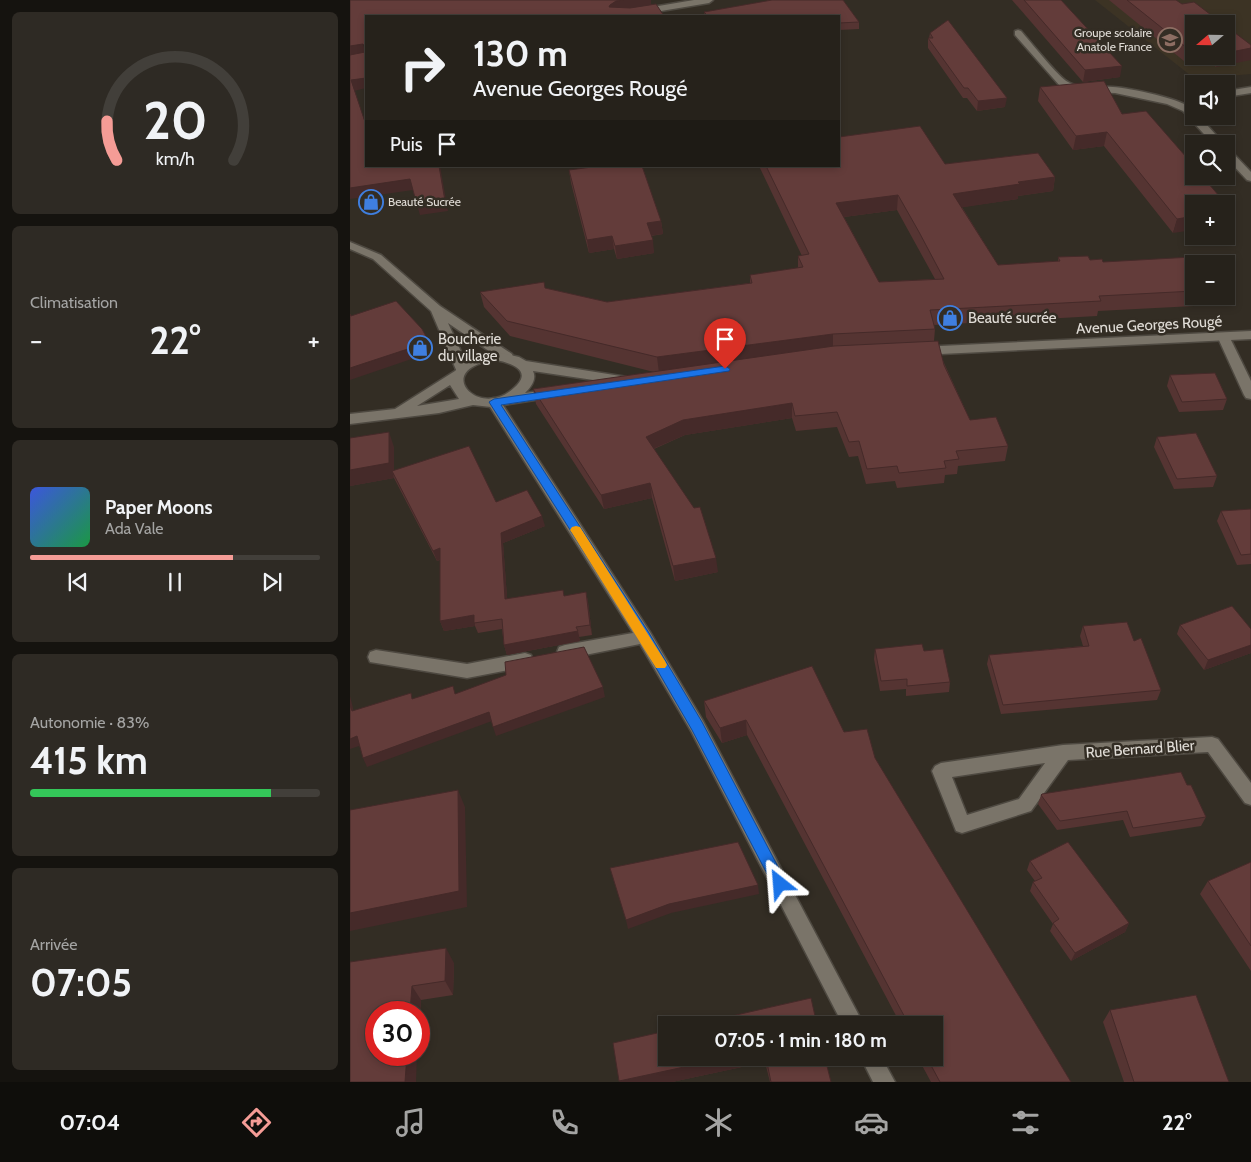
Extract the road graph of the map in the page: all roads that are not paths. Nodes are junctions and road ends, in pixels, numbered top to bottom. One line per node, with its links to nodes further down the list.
1 (709, 0): 2 (street)
2 (623, 15)
3 (1018, 33): 7 (street)
4 (1251, 90): 5 (street)
5 (1235, 93)
6 (1185, 100): 7 (street)
7 (1170, 102): 8 (street)
8 (1211, 135)
9 (1235, 161): 10 (street)
10 (1251, 178)
11 (350, 245): 12 (street)
12 (436, 309): 16 (street); 18 (street)
13 (1251, 335): 14 (street, Avenue Georges Rougé)
14 (1224, 338): 15 (street, Avenue Georges Rougé); 21 (street)
15 (911, 352)
16 (507, 357): 17 (street); 18 (street)
17 (524, 365): 19 (street); 23 (street)
18 (460, 372): 22 (street); 24 (street)
19 (587, 388)
20 (569, 391): 23 (street)
21 (1251, 395)
22 (470, 400): 23 (street); 24 (street)
23 (500, 401): 26 (street)
24 (395, 413): 25 (street)
25 (350, 419)
26 (644, 637): 27 (street); 30 (street)
27 (376, 657)
28 (1063, 754): 28 (street, Rue Bernard Blier); 29 (street, Rue Bernard Blier)
29 (1251, 797)
30 (849, 1016)
31 (875, 1066): 32 (street)
32 (884, 1082)

